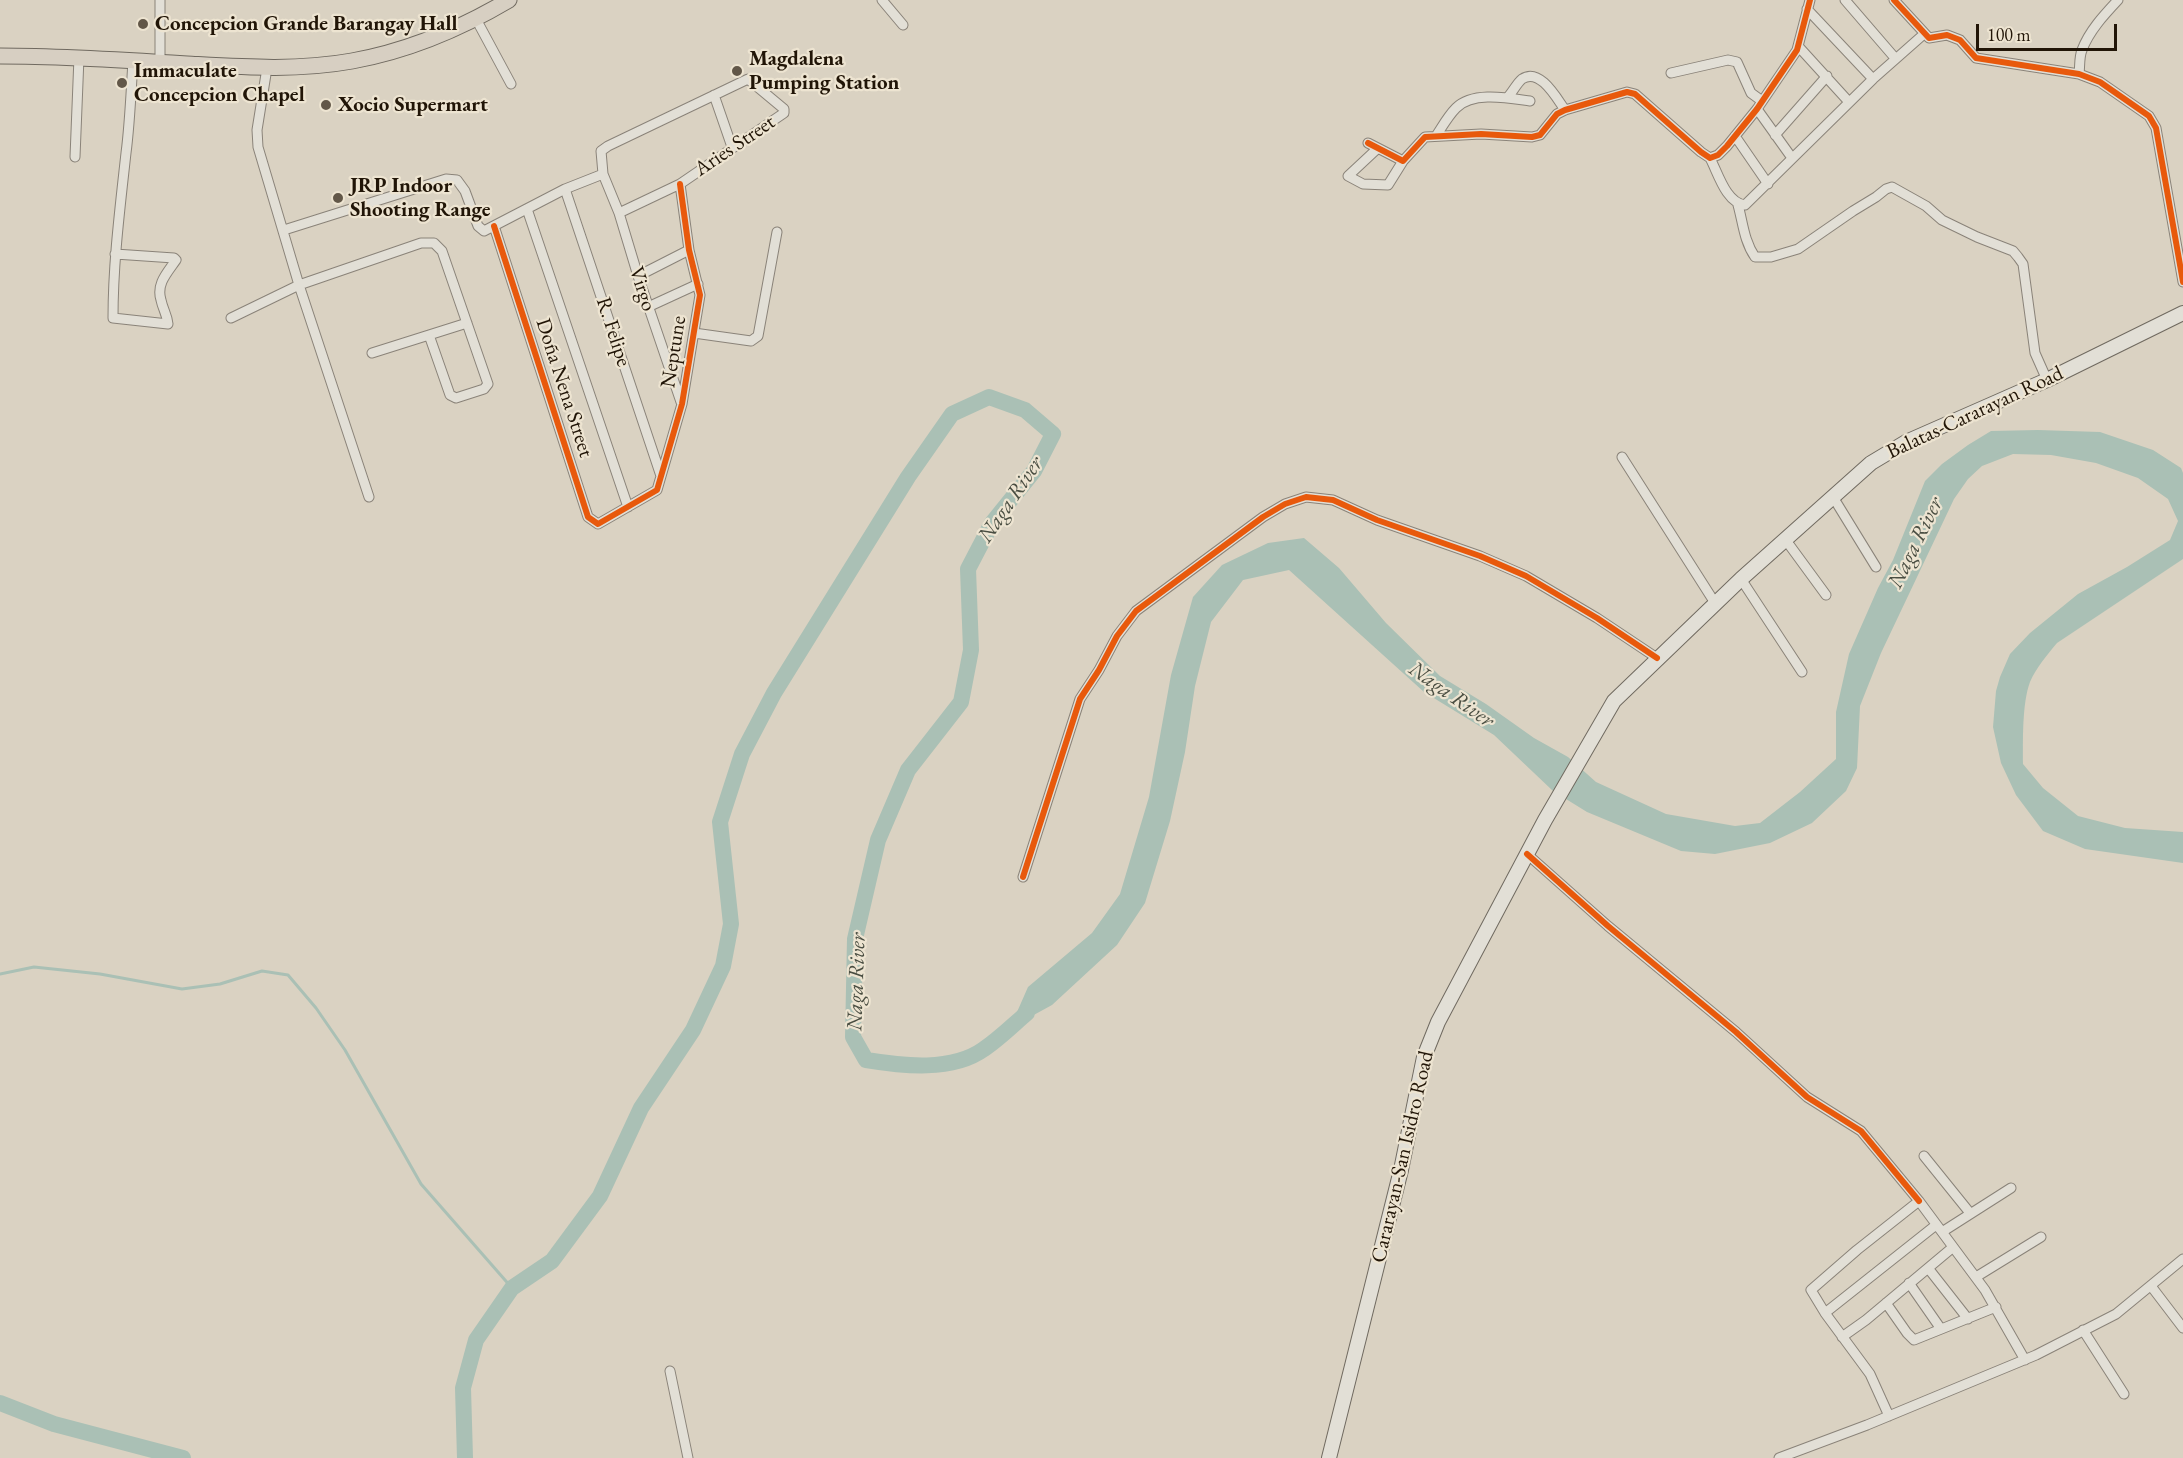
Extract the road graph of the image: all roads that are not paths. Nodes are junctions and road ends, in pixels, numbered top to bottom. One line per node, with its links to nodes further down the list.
1 (160, 0): 16 (street)
2 (508, 0): 8 (main road)
3 (882, 0): 9 (street)
4 (1845, 0): 14 (street)
5 (1894, 0): 10 (street)
6 (2118, 0): 19 (street)
7 (1808, 4): 11 (street); 21 (street)
8 (476, 19): 17 (main road); 22 (street)
9 (903, 25)
10 (1924, 34): 14 (street); 19 (street)
11 (1798, 46): 20 (street); 27 (street)
12 (0, 56): 13 (main road)
13 (79, 57): 15 (main road); 33 (street)
14 (1895, 58): 21 (street)
15 (133, 61): 16 (main road); 48 (street)
16 (160, 62): 17 (main road)
17 (267, 68): 45 (street)
18 (1671, 73): 27 (street)
19 (2079, 74): 50 (street)
20 (1827, 76): 26 (street); 29 (street)
21 (1873, 79): 26 (street)
22 (511, 84)
23 (714, 95): 32 (street); 32 (street, Aries Street); 37 (street)
24 (1507, 98): 25 (street); 28 (street); 30 (street)
25 (1530, 101)
26 (1849, 102): 35 (street)
27 (1760, 104): 29 (street); 31 (street)
28 (1565, 110): 30 (street); 34 (street)
29 (1775, 135): 35 (street)
30 (1436, 136): 36 (street)
31 (1735, 136): 34 (street); 39 (street)
32 (732, 147): 38 (street, Aries Street)
33 (75, 157)
34 (1710, 158): 41 (street)
35 (1792, 158): 39 (street)
36 (1403, 160): 36 (street)
37 (603, 174): 40 (street); 43 (street, Virgo)
38 (680, 184): 43 (street, Aries Street); 47 (street, Neptune)
39 (1768, 184): 41 (street)
40 (565, 189): 42 (street); 63 (street, R. Felipe)
41 (1738, 204): 60 (street)
42 (527, 209): 44 (street); 66 (street)
43 (619, 213): 49 (street, Virgo)
44 (494, 226): 45 (street); 66 (street, Doña Nena Street)
45 (284, 230): 52 (street)
46 (777, 232): 57 (street)
47 (689, 250): 49 (street); 51 (street, Neptune)
48 (115, 254): 48 (street)
49 (638, 276): 53 (street, Virgo)
50 (2183, 282)
51 (698, 284): 53 (street); 57 (street, Neptune)
52 (299, 285): 55 (street); 56 (street); 64 (street)
53 (648, 307): 61 (street, Virgo)
54 (2183, 313): 60 (main road, Balatas-Cararayan Road)
55 (231, 318)
56 (466, 323): 58 (street); 58 (street)
57 (694, 333): 61 (street, Neptune)
58 (429, 335): 59 (street)
59 (372, 353)
60 (2047, 380): 65 (main road, Balatas-Cararayan Road)
61 (682, 404): 63 (street, Neptune)
62 (1622, 457): 71 (street)
63 (661, 476): 66 (street, Neptune)
64 (369, 497)
65 (1833, 497): 67 (main road, Balatas-Cararayan Road); 68 (street)
66 (628, 507)
67 (1785, 539): 69 (main road, Cararayan-San Isidro Road); 70 (street)
68 (1876, 567)
69 (1741, 579): 71 (main road, Cararayan-San Isidro Road); 73 (street)
70 (1826, 595)
71 (1715, 603): 72 (main road, Cararayan-San Isidro Road)
72 (1657, 658): 74 (main road, Cararayan-San Isidro Road); 75 (street)
73 (1802, 672)
74 (1527, 854): 78 (street); 101 (main road, Cararayan-San Isidro Road)
75 (1023, 877)
76 (1924, 1156): 79 (street)
77 (2011, 1188): 79 (street)
78 (1919, 1201): 80 (street); 90 (street)
79 (1970, 1213): 80 (street)
80 (1939, 1229): 82 (street); 90 (street)
81 (2041, 1237): 85 (street)
82 (1952, 1248): 84 (street); 85 (street)
83 (2183, 1259): 87 (street)
84 (1928, 1268): 86 (street); 91 (street)
85 (1976, 1277): 89 (street)
86 (1909, 1283): 88 (street); 93 (street)
87 (2151, 1286): 92 (street); 94 (street)
88 (1886, 1303): 93 (street); 95 (street)
89 (1996, 1307): 91 (street); 96 (street)
90 (1825, 1313): 95 (street)
91 (1968, 1318): 93 (street)
92 (2183, 1328)
93 (1941, 1329)
94 (2084, 1330): 96 (street); 98 (street)
95 (1842, 1337): 99 (street)
96 (2025, 1360): 99 (street)
97 (670, 1371): 100 (street)
98 (2124, 1394)
99 (1889, 1416): 102 (street)
100 (688, 1458)
101 (1329, 1458)
102 (1779, 1458)

